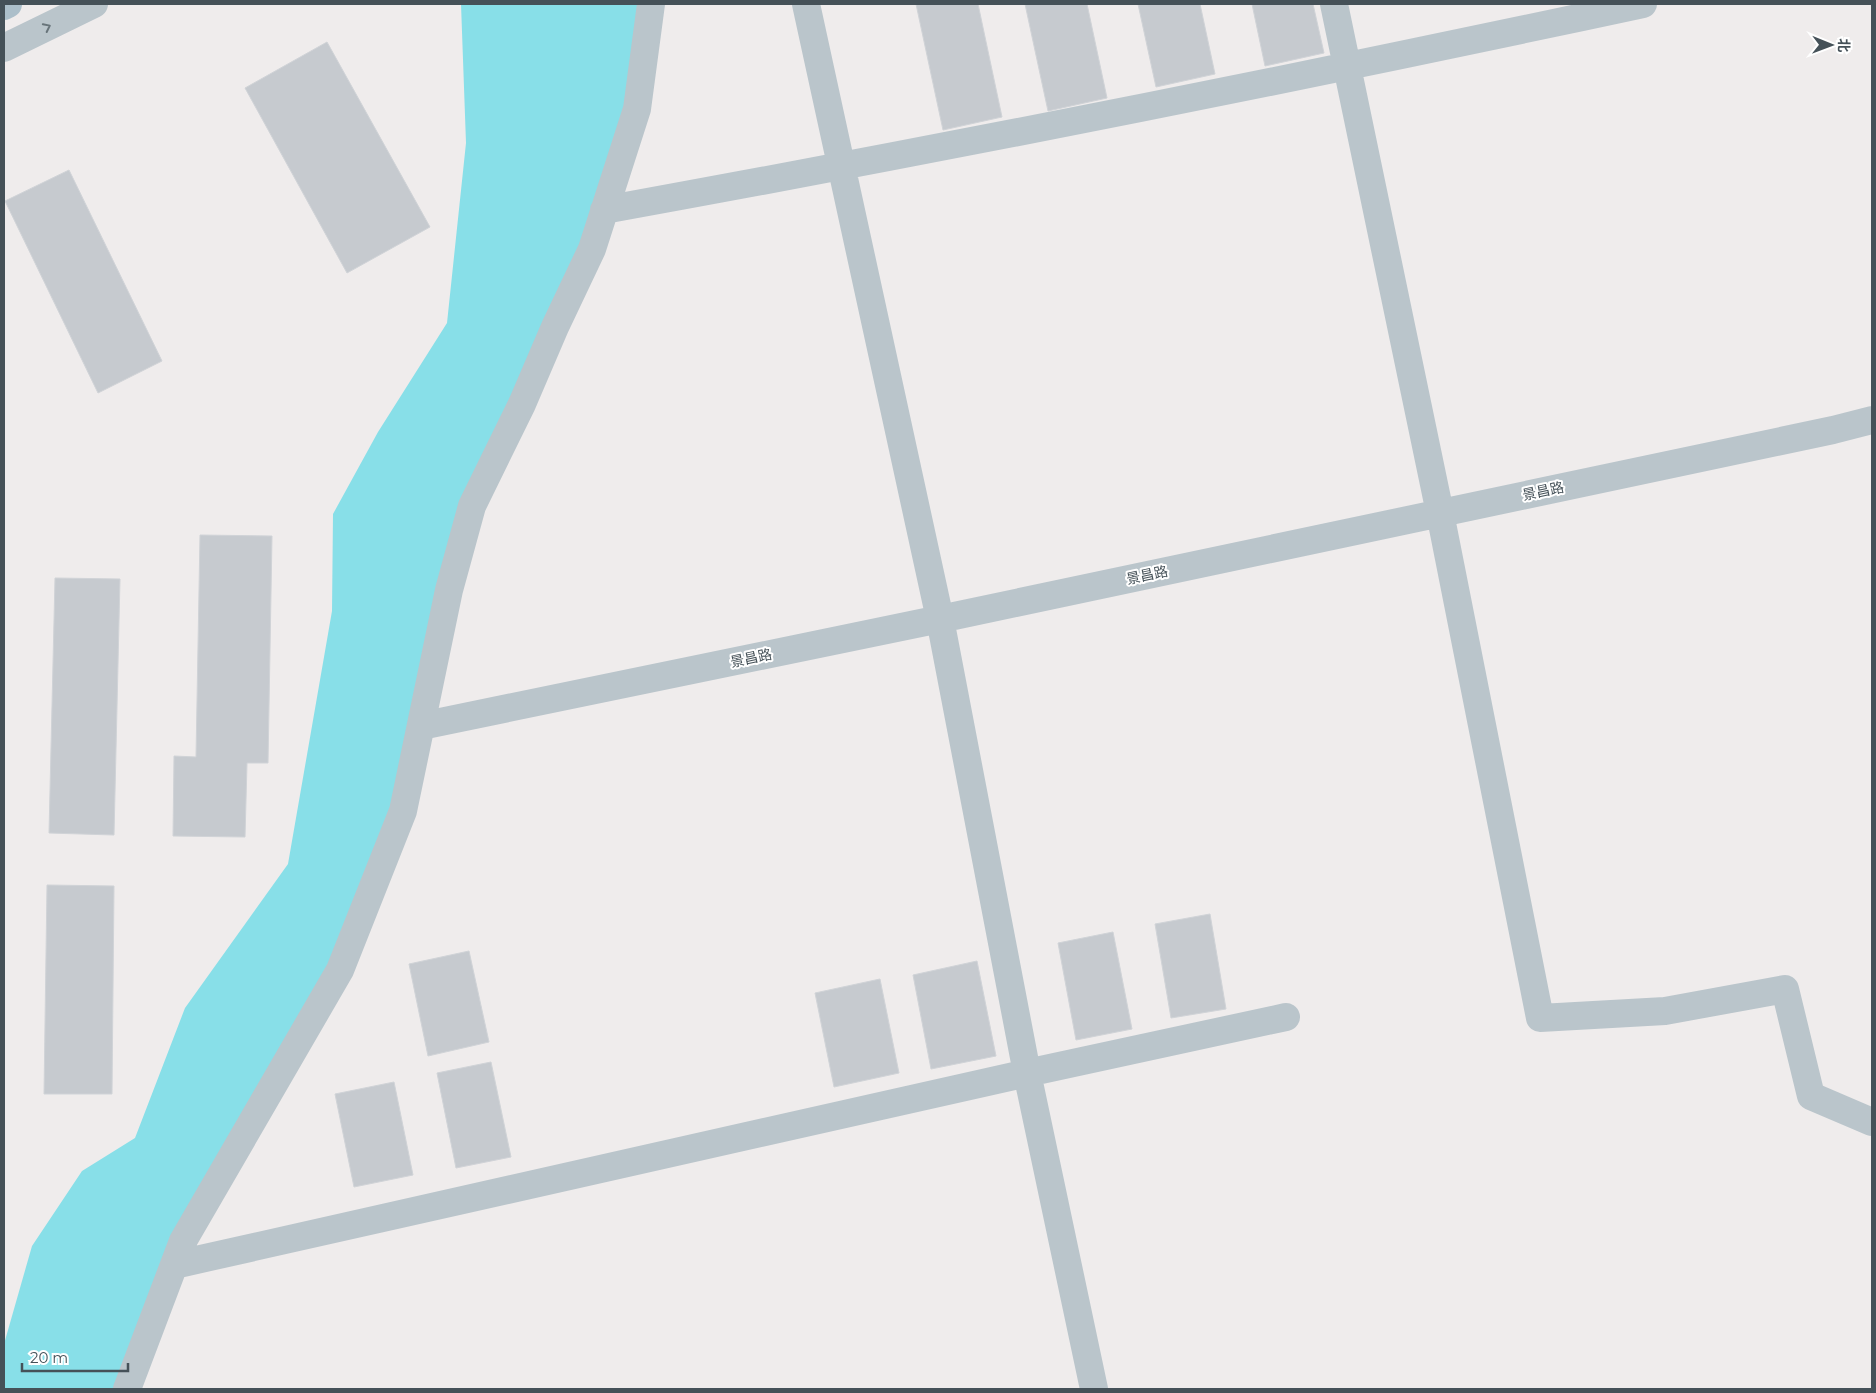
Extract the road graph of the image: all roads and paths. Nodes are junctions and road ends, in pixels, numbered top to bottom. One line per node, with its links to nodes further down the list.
1 (8, 4): 7 (main road)
2 (94, 4): 8 (street, one-way to 2)
3 (651, 4): 11 (street)
4 (806, 4): 10 (street)
5 (1334, 4): 9 (street)
6 (1643, 4): 9 (street)
7 (4, 6)
8 (4, 48)
9 (1347, 67): 10 (street); 13 (street)
10 (840, 167): 11 (street); 14 (street)
11 (604, 210): 15 (street)
12 (1872, 420): 13 (street, 景昌路)
13 (1440, 513): 14 (street, 景昌路); 18 (street)
14 (940, 619): 15 (street, 景昌路); 17 (street)
15 (421, 726): 19 (street)
16 (1286, 1017): 17 (street)
17 (1027, 1073): 19 (street); 21 (street)
18 (1872, 1122)
19 (174, 1264): 20 (street)
20 (127, 1389)
21 (1094, 1389)

